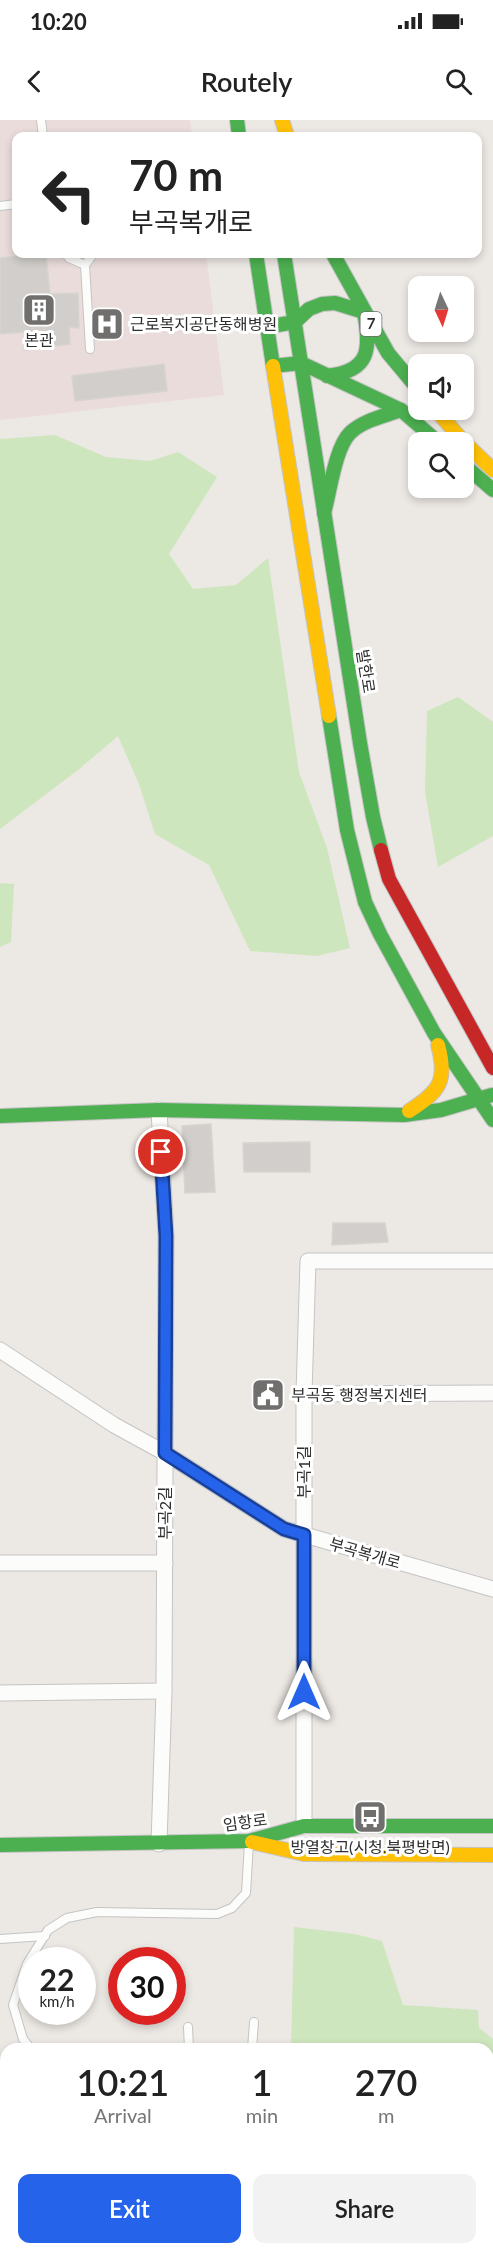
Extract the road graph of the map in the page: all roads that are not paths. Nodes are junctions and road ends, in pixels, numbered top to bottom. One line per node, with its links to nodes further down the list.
1 (69, 258): 6 (lane)
2 (90, 258): 6 (lane)
3 (257, 258): 9 (street)
4 (285, 258): 8 (street, 발한로)
5 (335, 258): 7 (street, 7)
6 (85, 264): 10 (lane)
7 (364, 312): 8 (street); 13 (street); 14 (street, 7)
8 (295, 322): 9 (street); 11 (street, 발한로)
9 (266, 327): 12 (street)
10 (90, 349)
11 (301, 363): 12 (street); 13 (street); 21 (street, 발한로)
12 (273, 366): 22 (street)
13 (327, 376): 15 (street)
14 (408, 377)
15 (401, 410): 17 (street); 21 (street)
16 (445, 420): 18 (street)
17 (426, 432)
18 (493, 470)
19 (474, 474): 20 (street)
20 (493, 490)
21 (324, 513): 23 (street, 발한로)
22 (434, 1033): 25 (street); 27 (street)
23 (493, 1068)
24 (493, 1095): 25 (street)
25 (478, 1098): 27 (street); 29 (street)
26 (159, 1110): 27 (street); 28 (street); 34 (street, 부곡2길)
27 (404, 1115)
28 (0, 1116)
29 (493, 1120)
30 (493, 1261): 32 (street, 부곡1길)
31 (0, 1350): 34 (street, 부곡복개로)
32 (304, 1394): 33 (street); 35 (street, 부곡1길)
33 (493, 1394)
34 (165, 1453): 35 (street, 부곡복개로); 37 (street, 부곡2길)
35 (304, 1535): 38 (street, 부곡복개로); 41 (street, 부곡1길)
36 (0, 1563): 37 (street)
37 (165, 1563): 39 (street, 부곡2길)
38 (493, 1589)
39 (164, 1691): 40 (street); 44 (street, 부곡2길)
40 (0, 1693)
41 (304, 1826): 42 (street, 임항로); 43 (street, 임항로)
42 (493, 1826)
43 (249, 1841): 44 (street, 임항로); 46 (street); 47 (lane)
44 (159, 1844): 45 (street, 임항로)
45 (0, 1845)
46 (493, 1855)
47 (45, 1936): 48 (lane); 51 (lane)
48 (0, 1939)
49 (254, 2022): 53 (lane)
50 (188, 2027): 52 (lane)
51 (26, 2043)
52 (189, 2043)
53 (252, 2043)

